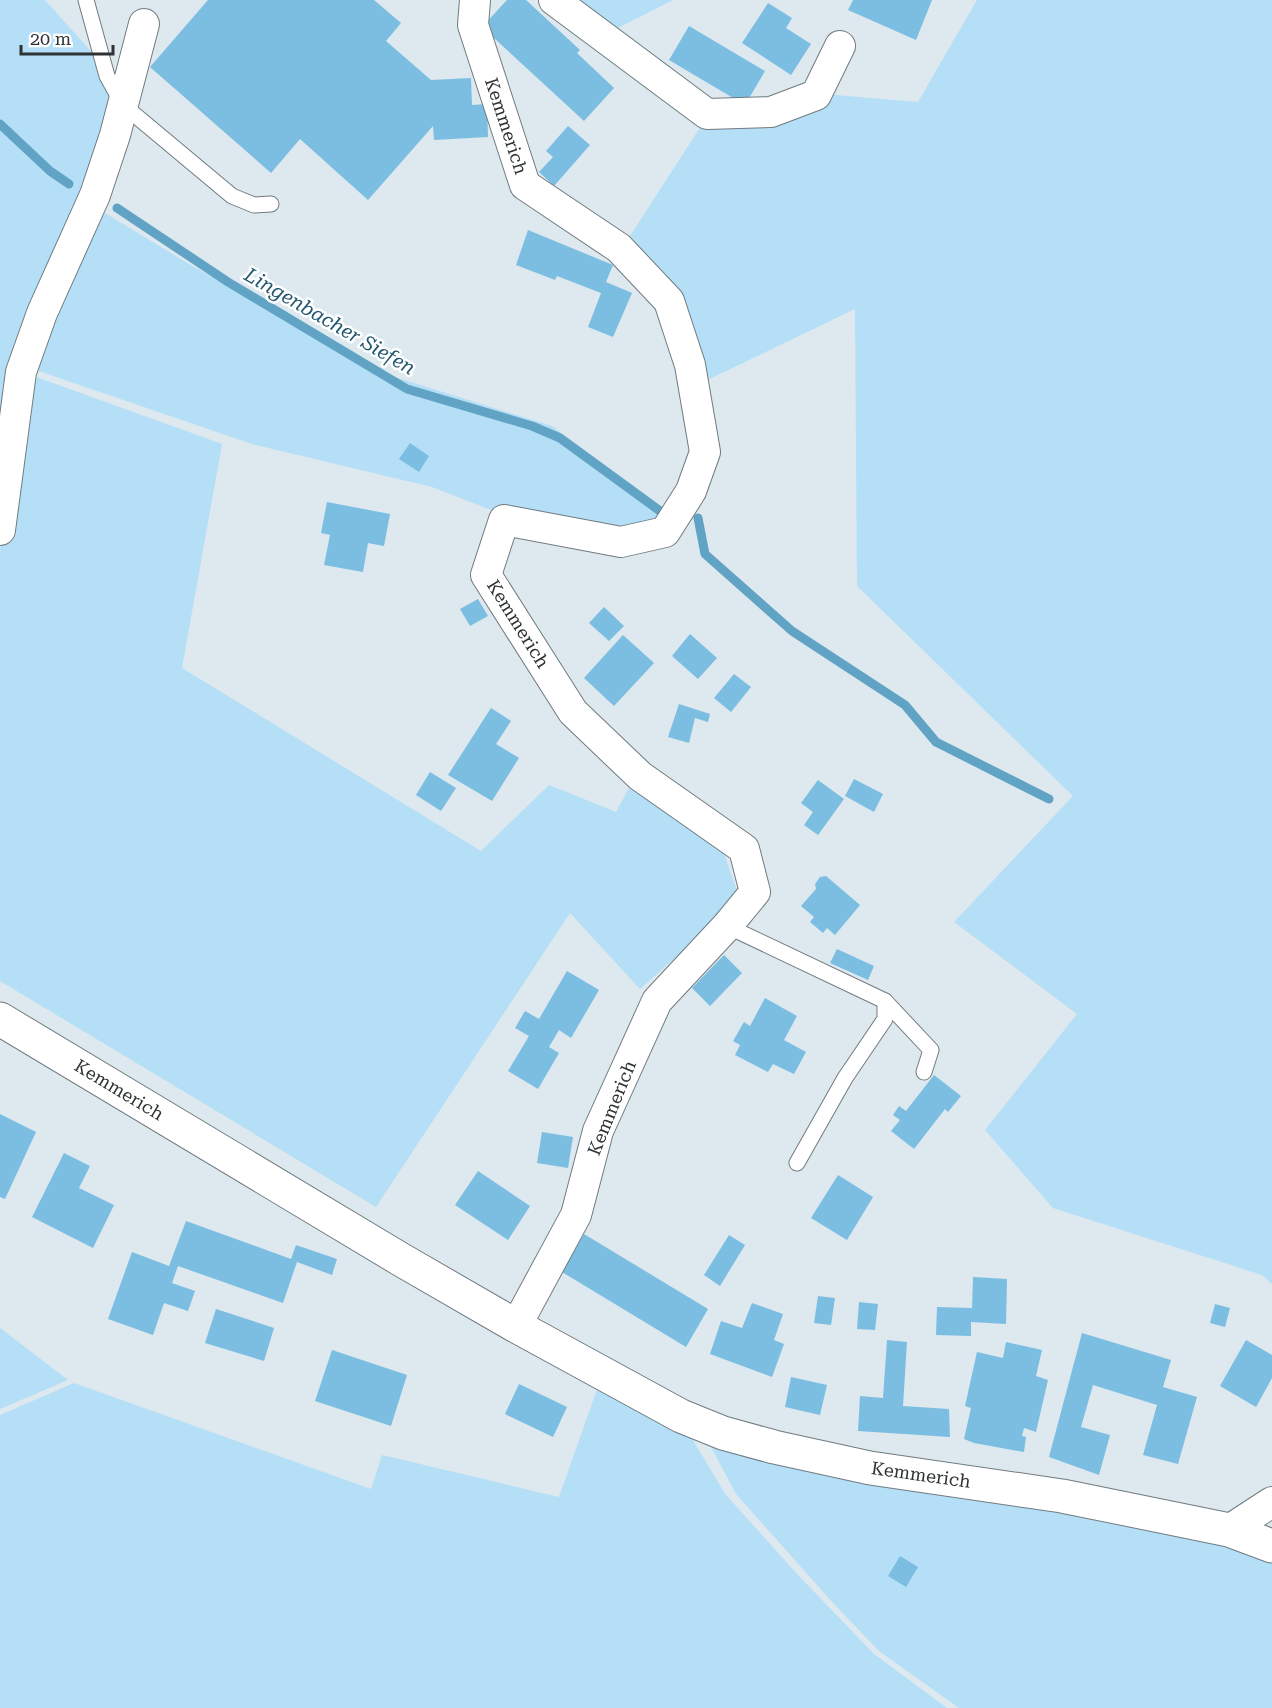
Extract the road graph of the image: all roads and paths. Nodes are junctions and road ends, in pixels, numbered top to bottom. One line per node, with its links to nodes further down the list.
1 (86, 0): 6 (lane)
2 (475, 0): 9 (street, Kemmerich)
3 (554, 0): 5 (street)
4 (144, 24): 6 (street)
5 (840, 46)
6 (123, 105): 7 (lane); 8 (street)
7 (271, 204)
8 (0, 530)
9 (727, 926): 10 (lane); 14 (street, Kemmerich)
10 (885, 1001): 12 (lane); 13 (lane)
11 (0, 1019): 14 (street, Kemmerich)
12 (924, 1072)
13 (796, 1163)
14 (516, 1326): 16 (street, Kemmerich)
15 (1272, 1502): 16 (street)
16 (1229, 1530): 17 (street, Kemmerich)
17 (1272, 1546)

